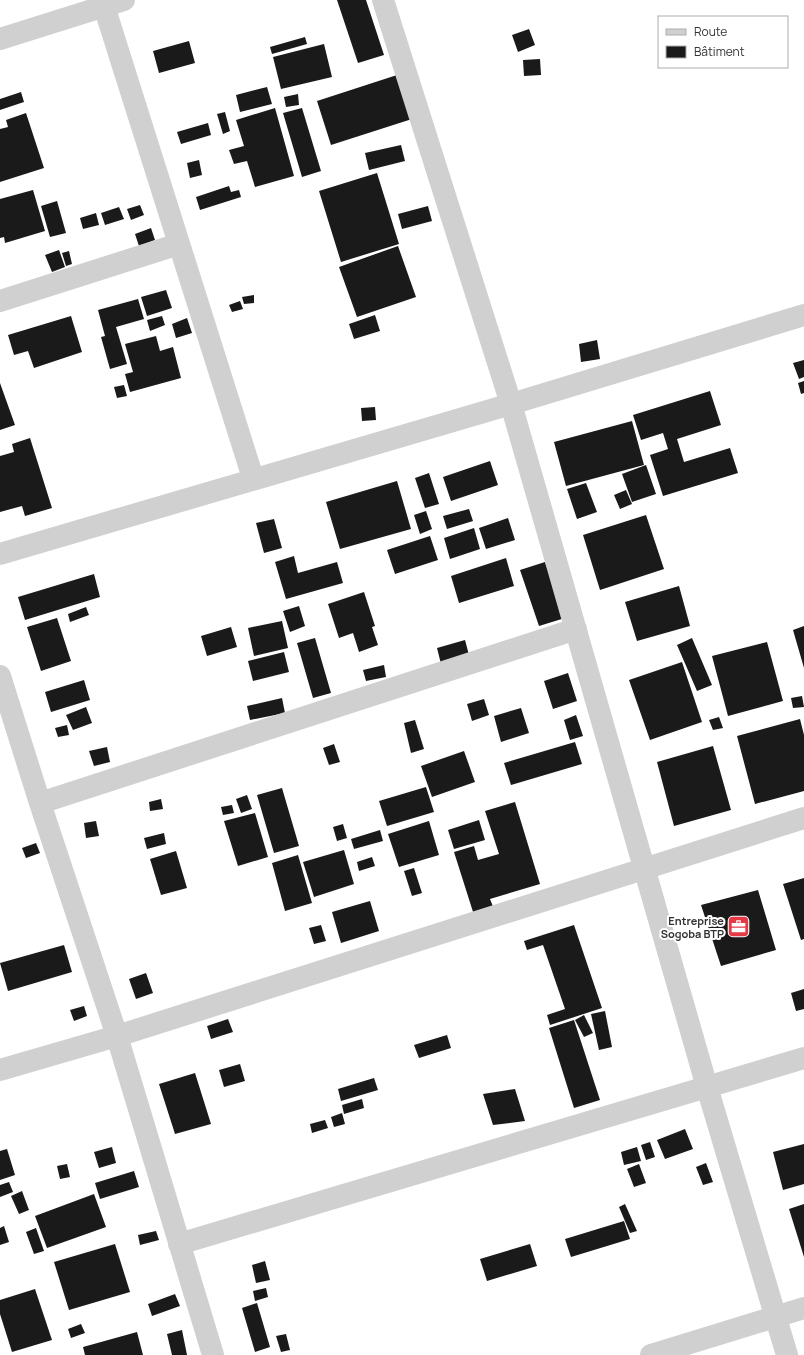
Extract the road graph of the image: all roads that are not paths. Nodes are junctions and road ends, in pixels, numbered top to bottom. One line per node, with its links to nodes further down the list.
1 (383, 0): 7 (street)
2 (114, 3): 3 (street); 4 (street)
3 (0, 39)
4 (179, 244): 5 (street); 8 (street)
5 (0, 301)
6 (804, 315): 7 (street)
7 (511, 404): 8 (street); 10 (street)
8 (253, 478): 9 (street)
9 (0, 554)
10 (576, 629): 12 (street); 14 (street)
11 (0, 676): 12 (street)
12 (40, 803): 15 (street)
13 (804, 818): 14 (street)
14 (644, 868): 15 (street); 18 (street)
15 (117, 1036): 17 (street); 19 (street)
16 (804, 1058): 18 (street)
17 (0, 1070)
18 (707, 1087): 19 (street); 21 (street)
19 (179, 1244): 22 (street)
20 (804, 1308): 21 (street)
21 (776, 1317): 23 (street); 24 (street)
22 (213, 1355)
23 (651, 1355)
24 (787, 1355)

